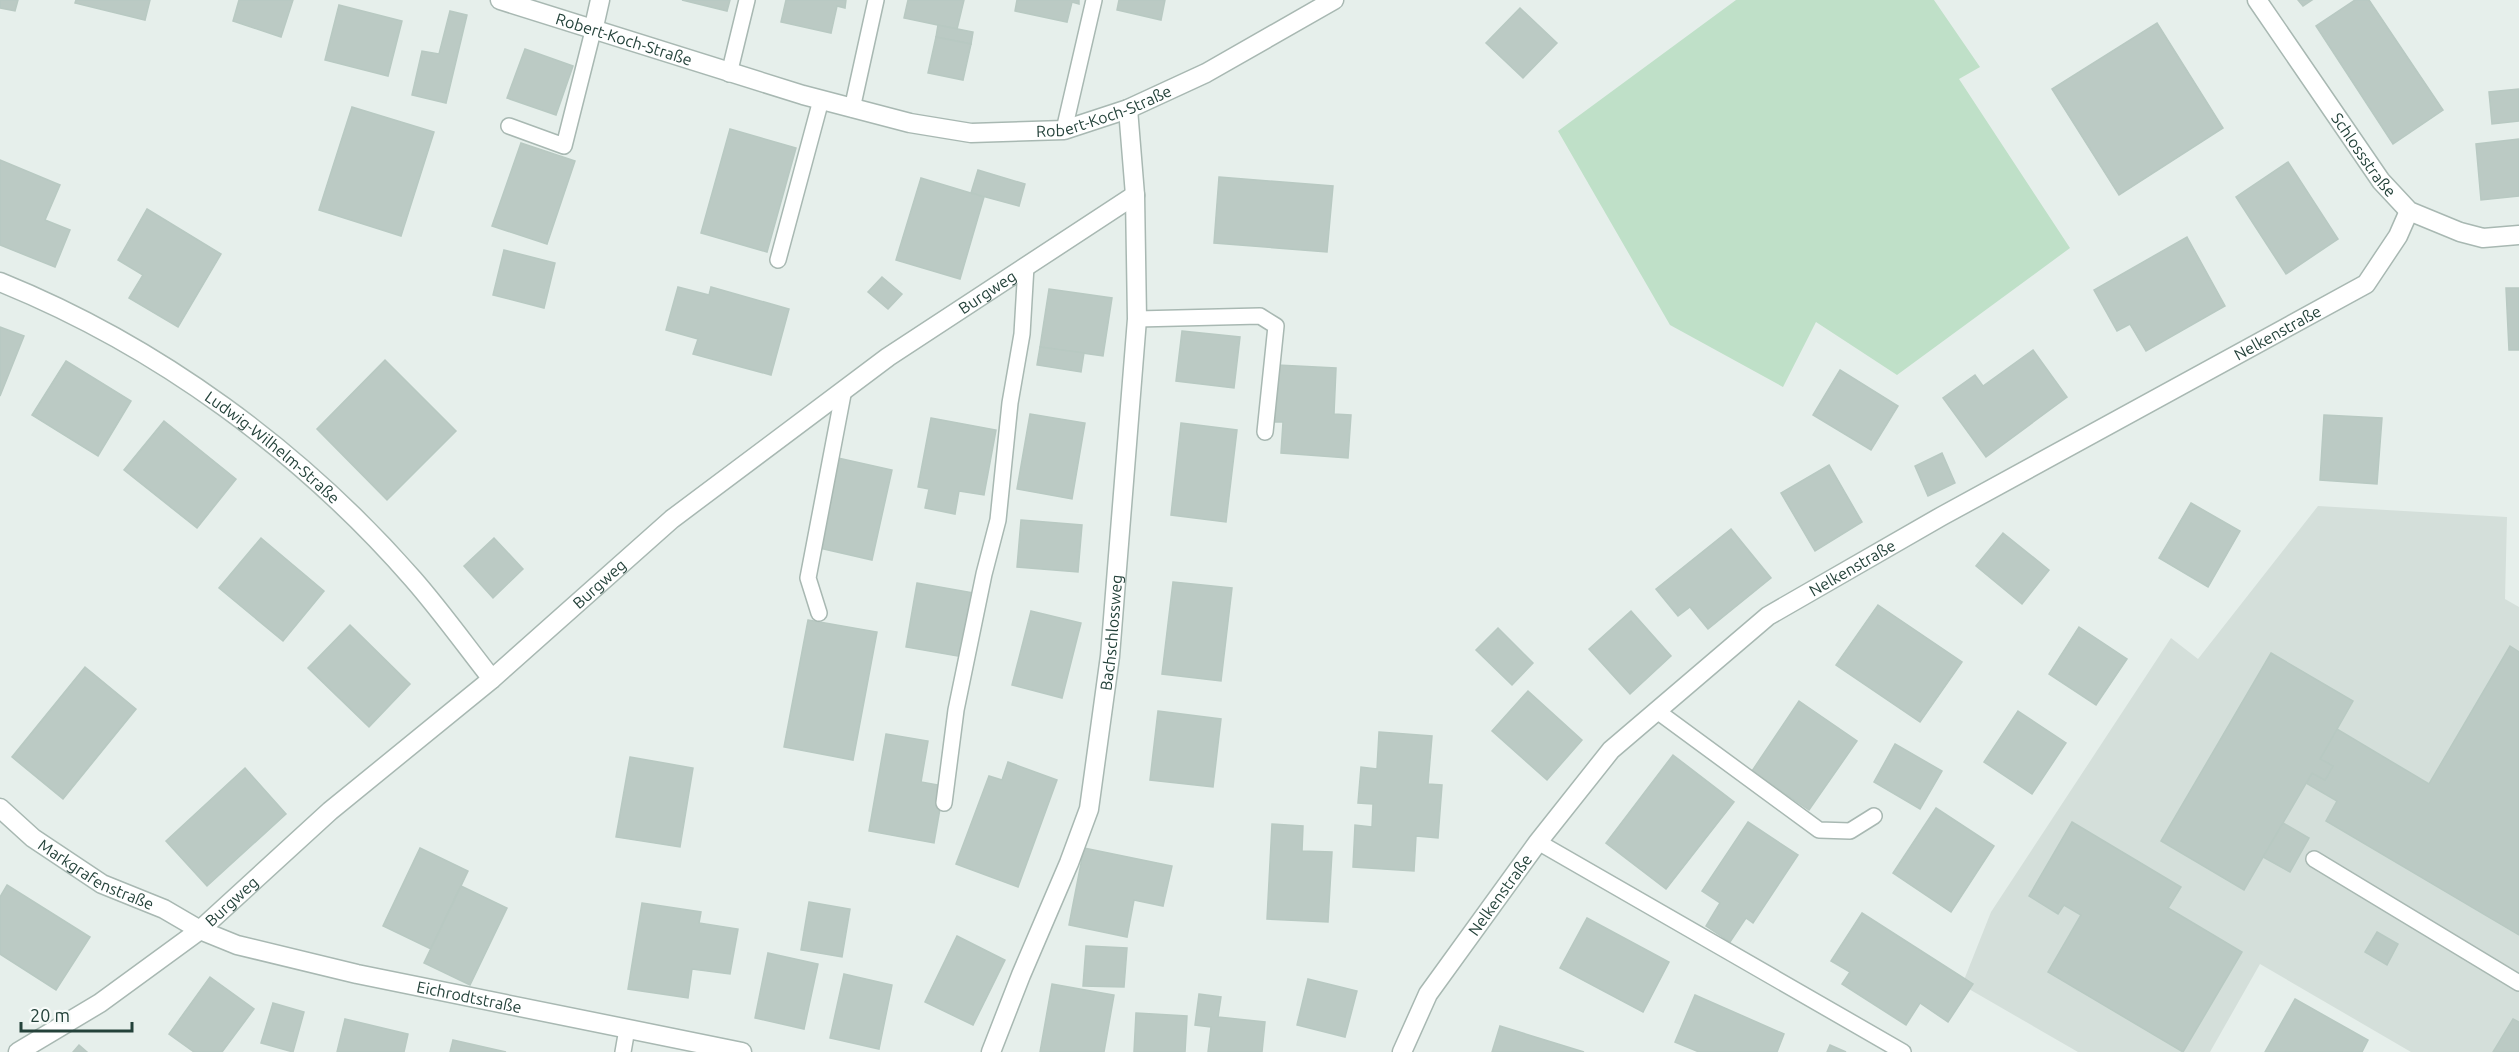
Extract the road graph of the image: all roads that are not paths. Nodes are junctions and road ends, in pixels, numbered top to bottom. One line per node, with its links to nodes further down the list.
1 (500, 0): 8 (street, Robert-Koch-Straße)
2 (600, 0): 8 (street)
3 (747, 0): 9 (lane)
4 (876, 0): 11 (lane)
5 (1094, 0): 14 (lane)
6 (1334, 0): 12 (street, Robert-Koch-Straße)
7 (2257, 0): 16 (street, Schlossstraße)
8 (593, 31): 9 (street, Robert-Koch-Straße); 13 (lane)
9 (729, 74): 10 (street, Robert-Koch-Straße)
10 (821, 100): 11 (street, Robert-Koch-Straße); 18 (lane)
11 (852, 109): 14 (street, Robert-Koch-Straße)
12 (1128, 109): 14 (street, Robert-Koch-Straße); 15 (street)
13 (509, 126)
14 (1064, 130)
15 (1135, 195): 19 (street, Burgweg); 21 (street, Bachschlossweg)
16 (2409, 211): 17 (street, Schlossstraße); 26 (street, Nelkenstraße)
17 (2519, 235)
18 (778, 260)
19 (1026, 266): 22 (street, Burgweg); 27 (lane)
20 (0, 282): 25 (street, Ludwig-Wilhelm-Straße)
21 (1137, 319): 23 (lane); 39 (street, Bachschlossweg)
22 (844, 389): 24 (lane); 25 (street, Burgweg)
23 (1265, 432)
24 (819, 613)
25 (492, 679): 32 (street, Burgweg)
26 (1657, 711): 29 (lane); 30 (street, Nelkenstraße)
27 (944, 803)
28 (0, 808): 32 (street, Markgrafenstraße)
29 (1874, 816)
30 (1538, 842): 40 (street, Nelkenstraße); 41 (lane)
31 (2314, 859): 33 (lane)
32 (200, 930): 34 (street, Eichrodtstraße); 36 (street, Burgweg)
33 (2519, 983)
34 (627, 1029): 35 (street, Eichrodtstraße); 37 (lane)
35 (712, 1050): 38 (street, Eichrodtstraße)
36 (18, 1052)
37 (623, 1052)
38 (742, 1052)
39 (991, 1052)
40 (1402, 1052)
41 (1903, 1052)

